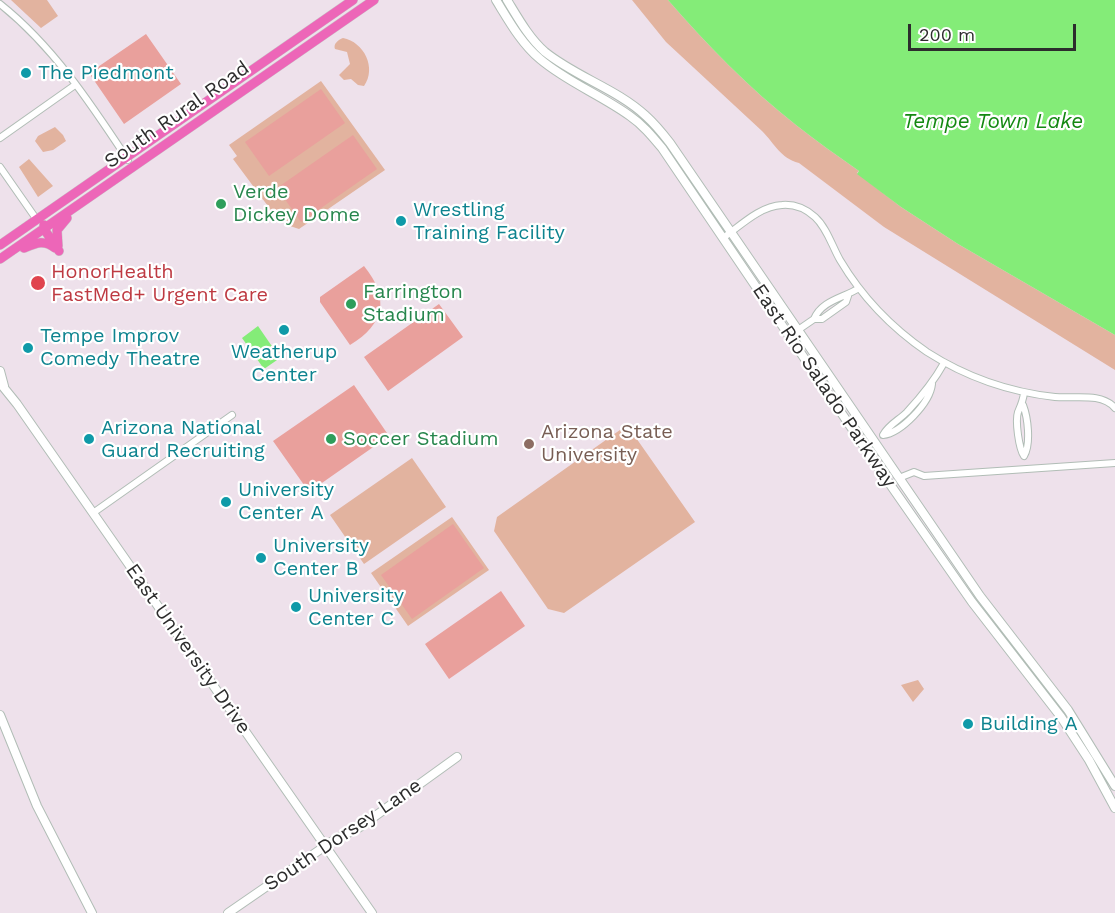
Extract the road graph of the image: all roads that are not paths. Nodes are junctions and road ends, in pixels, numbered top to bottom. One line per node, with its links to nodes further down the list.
1 (353, 0): 8 (main road, South Rural Road)
2 (374, 0): 10 (main road, South Rural Road)
3 (496, 0): 15 (main road, East Rio Salado Parkway)
4 (507, 0): 15 (main road, East Rio Salado Parkway)
5 (0, 4): 6 (street)
6 (75, 85): 7 (street); 8 (street)
7 (0, 138)
8 (126, 158): 10 (street); 11 (main road, South Rural Road)
9 (0, 167): 13 (street)
10 (133, 168): 12 (main road, South Rural Road)
11 (78, 190): 13 (main road, South Rural Road); 14 (main road)
12 (76, 207): 14 (main road, South Rural Road); 17 (main road)
13 (37, 220): 16 (main road, South Rural Road)
14 (44, 230): 17 (main road); 18 (main road, South Rural Road)
15 (727, 235): 19 (street); 20 (main road, East Rio Salado Parkway); 28 (main road, East Rio Salado Parkway)
16 (0, 244)
17 (59, 251): 18 (main road)
18 (3, 258)
19 (859, 288): 20 (street); 21 (street)
20 (798, 330): 27 (main road, East Rio Salado Parkway)
21 (944, 363): 24 (street); 27 (street)
22 (0, 371): 23 (main road, East University Drive)
23 (2, 384): 32 (main road, East University Drive)
24 (1024, 393): 25 (street); 30 (street)
25 (1115, 408)
26 (232, 415): 32 (street)
27 (874, 441): 28 (street); 31 (main road, East Rio Salado Parkway)
28 (864, 447): 36 (main road, East Rio Salado Parkway)
29 (1115, 464): 30 (street)
30 (1025, 469): 31 (street)
31 (899, 478): 35 (main road, East Rio Salado Parkway)
32 (93, 513): 37 (main road, East University Drive)
33 (0, 715): 38 (main road)
34 (457, 757): 37 (main road, South Dorsey Lane)
35 (1115, 786)
36 (1115, 808)
37 (325, 846): 39 (main road, South Dorsey Lane); 40 (main road, East University Drive)
38 (92, 913)
39 (228, 913)
40 (372, 913)

